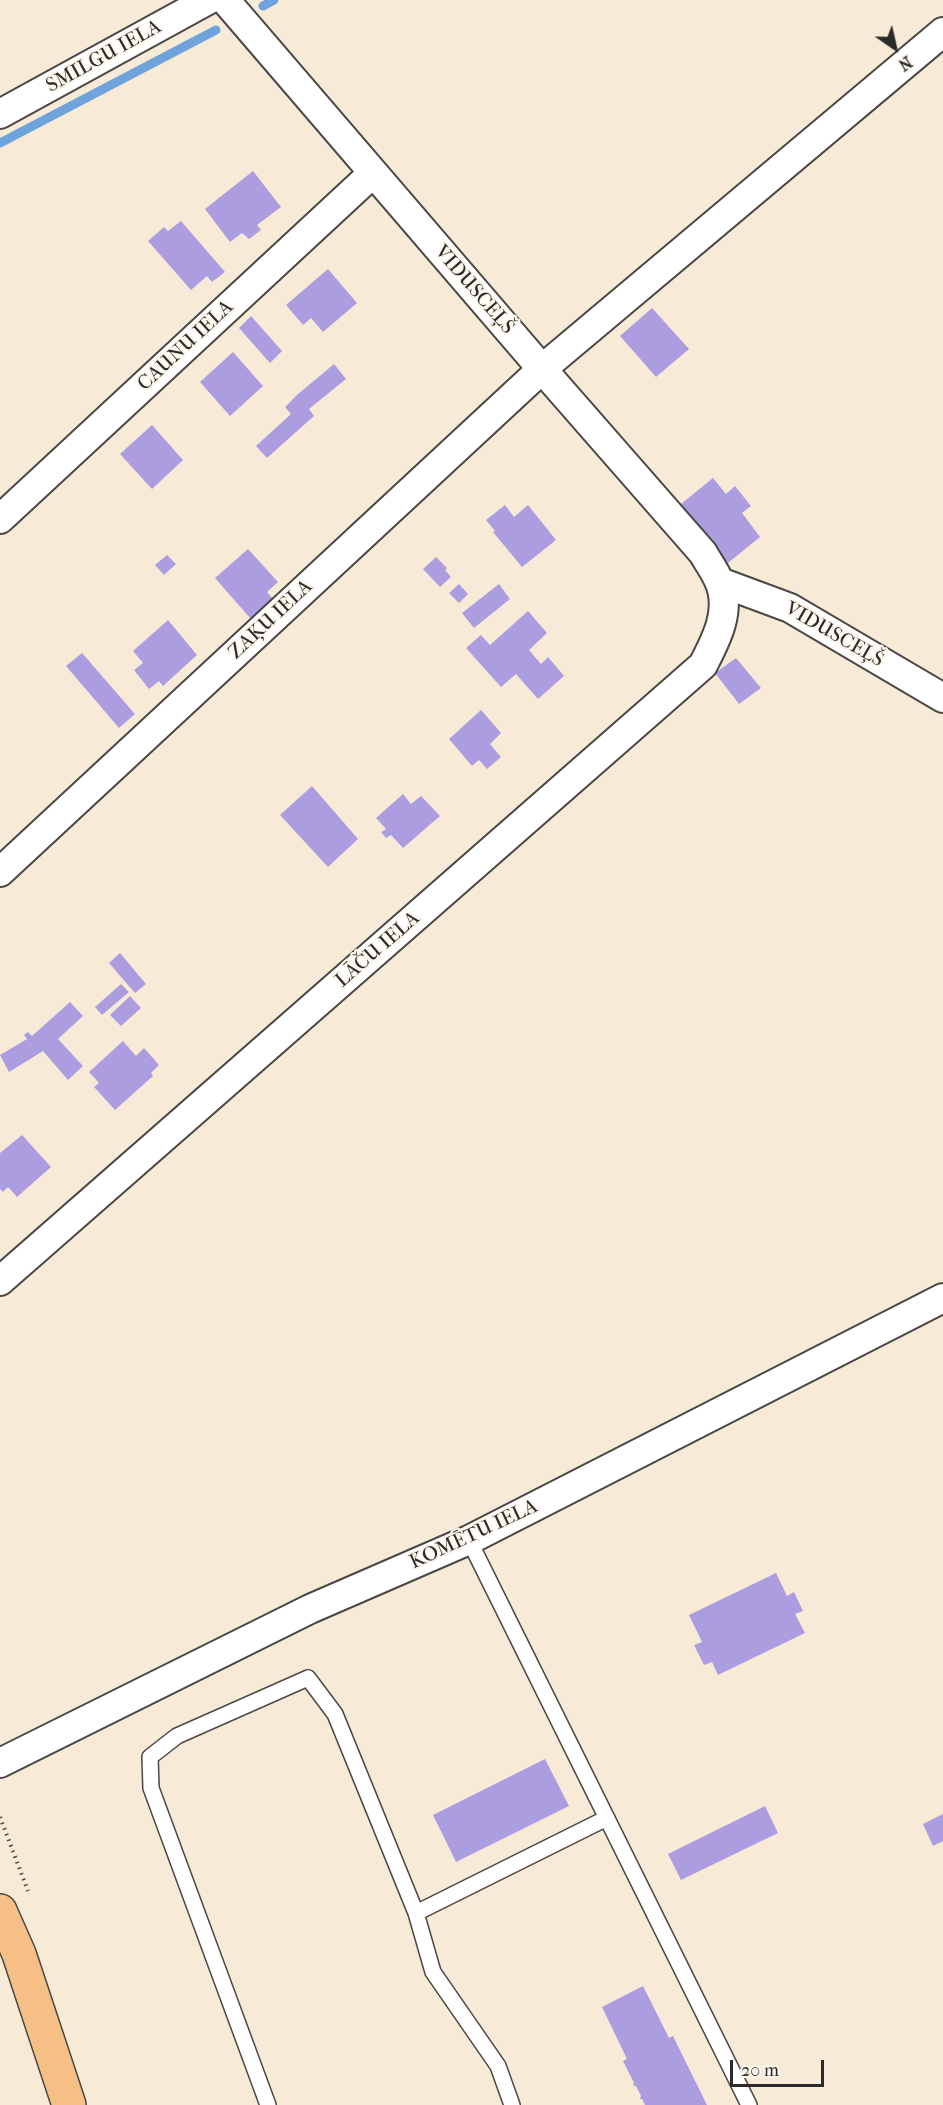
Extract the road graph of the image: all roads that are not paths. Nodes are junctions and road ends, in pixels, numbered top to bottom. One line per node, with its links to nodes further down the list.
1 (208, 0): 4 (street, SMILGU IELA)
2 (225, 0): 5 (street, VIDUSCEĻŠ)
3 (943, 32): 6 (street, ZAĶU IELA)
4 (0, 114)
5 (373, 173): 6 (street, VIDUSCEĻŠ); 7 (street, CAUNU IELA)
6 (542, 369): 8 (street, VIDUSCEĻŠ); 10 (street, ZAĶU IELA)
7 (0, 519)
8 (722, 590): 9 (street, VIDUSCEĻŠ); 11 (street, LĀČU IELA)
9 (943, 698)
10 (0, 872)
11 (1, 1278)
12 (943, 1298): 13 (street, KOMĒTU IELA)
13 (469, 1540): 14 (street, KOMĒTU IELA); 15 (lane)
14 (0, 1763)
15 (607, 1818): 17 (lane); 21 (lane)
16 (0, 1911): 18 (main road)
17 (416, 1913): 19 (lane); 20 (lane)
18 (69, 2105)
19 (268, 2105)
20 (512, 2105)
21 (749, 2105)

